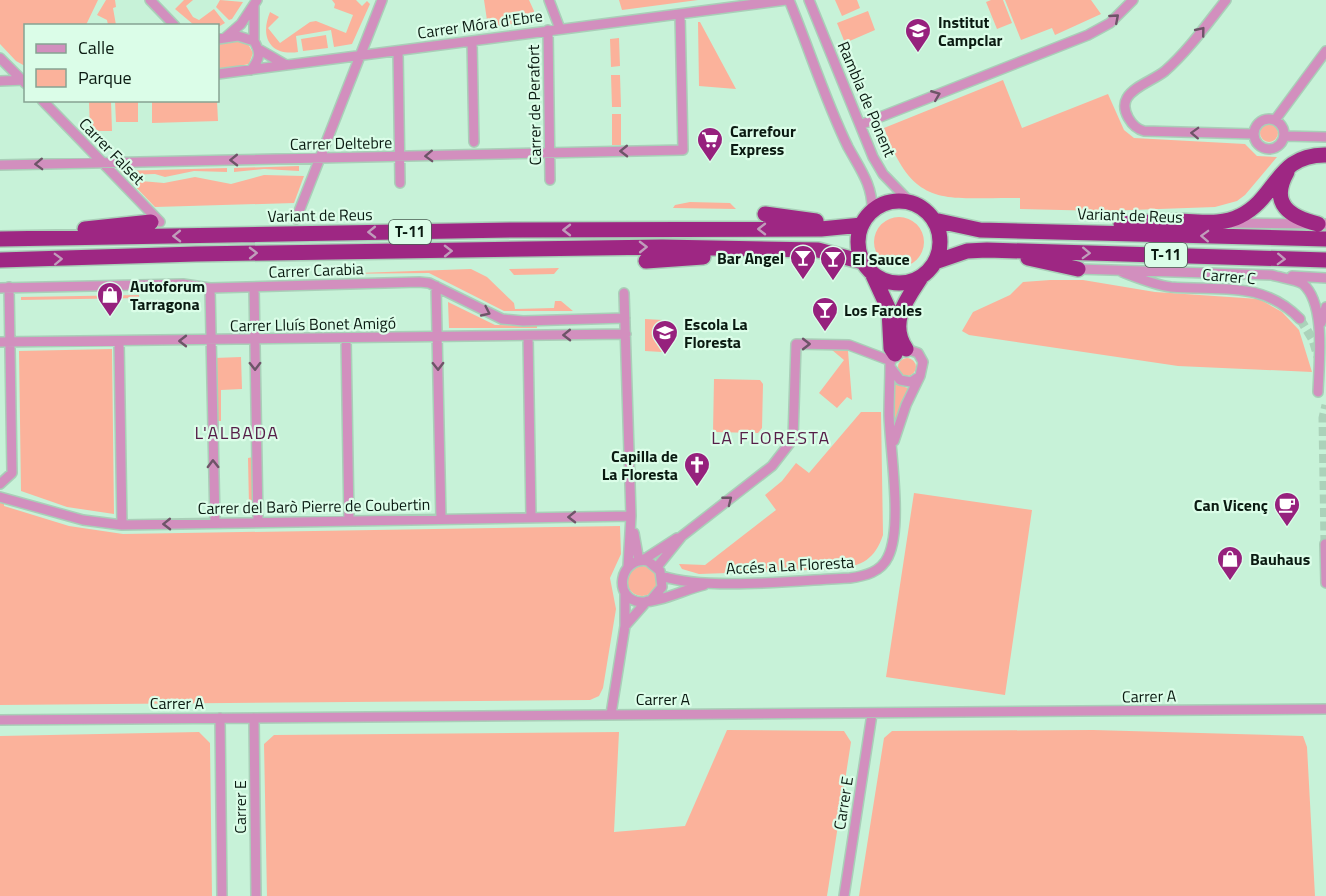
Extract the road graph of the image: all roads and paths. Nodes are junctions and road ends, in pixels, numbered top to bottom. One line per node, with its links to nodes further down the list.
1 (150, 0): 10 (street)
2 (382, 0): 19 (street)
3 (549, 0): 11 (street)
4 (788, 0): 9 (street, Carrer Móra d'Ebre); 43 (street, Rambla de Ponent)
5 (809, 0): 28 (street, Rambla de Ponent)
6 (1133, 0): 28 (street, one-way to 6)
7 (1226, 0): 29 (street, one-way to 7)
8 (255, 3): 13 (street); 14 (street)
9 (680, 14): 11 (street, Carrer Móra d'Ebre); 33 (street, Carrer Deltebre, one-way to 33)
10 (173, 24)
11 (560, 29): 12 (street, Carrer Móra d'Ebre)
12 (548, 30): 15 (street, Carrer Móra d'Ebre); 33 (street, Carrer de Perafort)
13 (221, 39): 14 (street)
14 (254, 41): 16 (street)
15 (472, 41): 17 (street, Carrer Móra d'Ebre); 32 (street)
16 (260, 50): 21 (street); 22 (street)
17 (398, 51): 19 (street, Carrer Móra d'Ebre); 35 (street)
18 (1326, 51): 27 (street)
19 (359, 56): 21 (street, Carrer Móra d'Ebre); 36 (street)
20 (0, 58): 25 (street)
21 (286, 65): 22 (street, Carrer Móra d'Ebre)
22 (251, 70): 23 (street, Carrer Móra d'Ebre)
23 (219, 74)
24 (0, 81): 25 (street)
25 (24, 81)
26 (44, 102): 37 (street, Carrer Falset)
27 (1275, 120): 29 (street); 30 (street)
28 (860, 125): 42 (street, Rambla de Ponent)
29 (1254, 134): 30 (street)
30 (1284, 136): 31 (street)
31 (1326, 137)
32 (474, 142)
33 (550, 153): 35 (street, Carrer Deltebre, one-way to 35); 40 (street, Carrer de Perafort)
34 (1326, 155): 38 (highway)
35 (400, 157): 36 (street, Carrer Deltebre); 41 (street)
36 (320, 159): 37 (street, Carrer Deltebre, one-way to 37); 45 (street)
37 (102, 162): 39 (street, Carrer Deltebre, one-way to 39); 47 (street, Carrer Falset)
38 (1293, 162): 48 (highway); 49 (highway)
39 (0, 165)
40 (550, 180)
41 (400, 183)
42 (910, 202): 43 (highway); 46 (highway, Variant de Reus / T-11)
43 (872, 211): 50 (highway)
44 (765, 214): 51 (highway)
45 (296, 219)
46 (934, 220): 52 (highway, Variant de Reus / T-11); 60 (highway)
47 (156, 222): 53 (highway)
48 (1220, 223): 49 (street); 52 (highway, T-11)
49 (1322, 224)
50 (862, 225): 51 (highway, T-11); 61 (highway)
51 (821, 229): 53 (highway, Variant de Reus / T-11, one-way to 53)
52 (1039, 230): 54 (highway, Variant de Reus / T-11, one-way to 52)
53 (0, 237)
54 (1326, 239)
55 (746, 250): 57 (highway, T-11, one-way to 55); 59 (highway); 61 (highway, T-11)
56 (1008, 254): 58 (highway, T-11, one-way to 58); 60 (highway, T-11); 62 (highway)
57 (0, 260)
58 (1326, 260)
59 (646, 261)
60 (935, 262): 65 (highway, T-11)
61 (868, 267): 65 (highway, T-11); 84 (highway)
62 (1078, 269): 63 (street)
63 (1114, 270): 64 (street); 74 (street, Carrer C)
64 (1272, 275): 66 (street); 75 (street)
65 (922, 276): 84 (highway)
66 (1326, 278)
67 (436, 286): 69 (street, Carrer Carabia); 73 (street, Carrer Carabia, one-way to 73); 78 (street)
68 (4, 287): 70 (street, Carrer Carabia); 83 (street)
69 (254, 287): 70 (street, Carrer Carabia); 81 (street)
70 (210, 288): 80 (street)
71 (624, 293): 73 (street)
72 (1326, 307): 75 (street)
73 (625, 318): 76 (street)
74 (1300, 319)
75 (1320, 325): 86 (street)
76 (626, 334): 77 (street, Carrer Lluís Bonet Amigó, one-way to 77); 92 (street)
77 (528, 336): 78 (street, Carrer Lluís Bonet Amigó); 93 (street)
78 (437, 337): 79 (street, Carrer Lluís Bonet Amigó); 94 (street, one-way to 94)
79 (346, 339): 81 (street, Carrer Lluís Bonet Amigó); 95 (street)
80 (210, 340): 81 (street, Carrer Lluís Bonet Amigó); 82 (street, Carrer Lluís Bonet Amigó, one-way to 82); 97 (street, one-way to 80)
81 (255, 340): 96 (street, one-way to 96)
82 (119, 341): 83 (street, Carrer Lluís Bonet Amigó); 98 (street)
83 (5, 342): 87 (street)
84 (895, 358): 85 (street); 85 (street); 89 (street, Accés a La Floresta); 99 (street, one-way to 84)
85 (920, 376): 89 (street, Accés a La Floresta)
86 (1318, 392)
87 (11, 411): 88 (street); 90 (street)
88 (0, 412)
89 (893, 444): 105 (street, Accés a La Floresta)
90 (0, 484)
91 (0, 497): 98 (street, Carrer del Barò Pierre de Coubertin)
92 (631, 516): 93 (street, Carrer del Barò Pierre de Coubertin, one-way to 93); 101 (street); 102 (street)
93 (531, 518): 94 (street, Carrer del Barò Pierre de Coubertin)
94 (441, 519): 95 (street, Carrer del Barò Pierre de Coubertin)
95 (349, 521): 96 (street, Carrer del Barò Pierre de Coubertin)
96 (258, 522): 97 (street, Carrer del Barò Pierre de Coubertin)
97 (215, 523): 98 (street, Carrer del Barò Pierre de Coubertin, one-way to 98)
98 (122, 525)
99 (682, 536): 101 (street); 103 (street)
100 (1325, 544): 106 (street)
101 (641, 561): 102 (street); 103 (street)
102 (628, 566): 107 (street)
103 (657, 567): 104 (street)
104 (662, 576): 105 (street, Accés a La Floresta); 108 (street)
105 (716, 583): 108 (street, Accés a La Floresta)
106 (1326, 584)
107 (625, 593): 108 (street); 109 (street)
108 (650, 600): 109 (street)
109 (624, 626): 111 (street)
110 (1326, 709): 112 (street, Carrer A)
111 (611, 714): 112 (street, Carrer A); 114 (street, Carrer A)
112 (872, 714): 118 (street, Carrer E)
113 (220, 718): 114 (street, Carrer A); 115 (street, Carrer A); 116 (street, Carrer E)
114 (254, 718): 117 (street, Carrer E)
115 (0, 720)
116 (222, 896)
117 (256, 896)
118 (844, 896)

